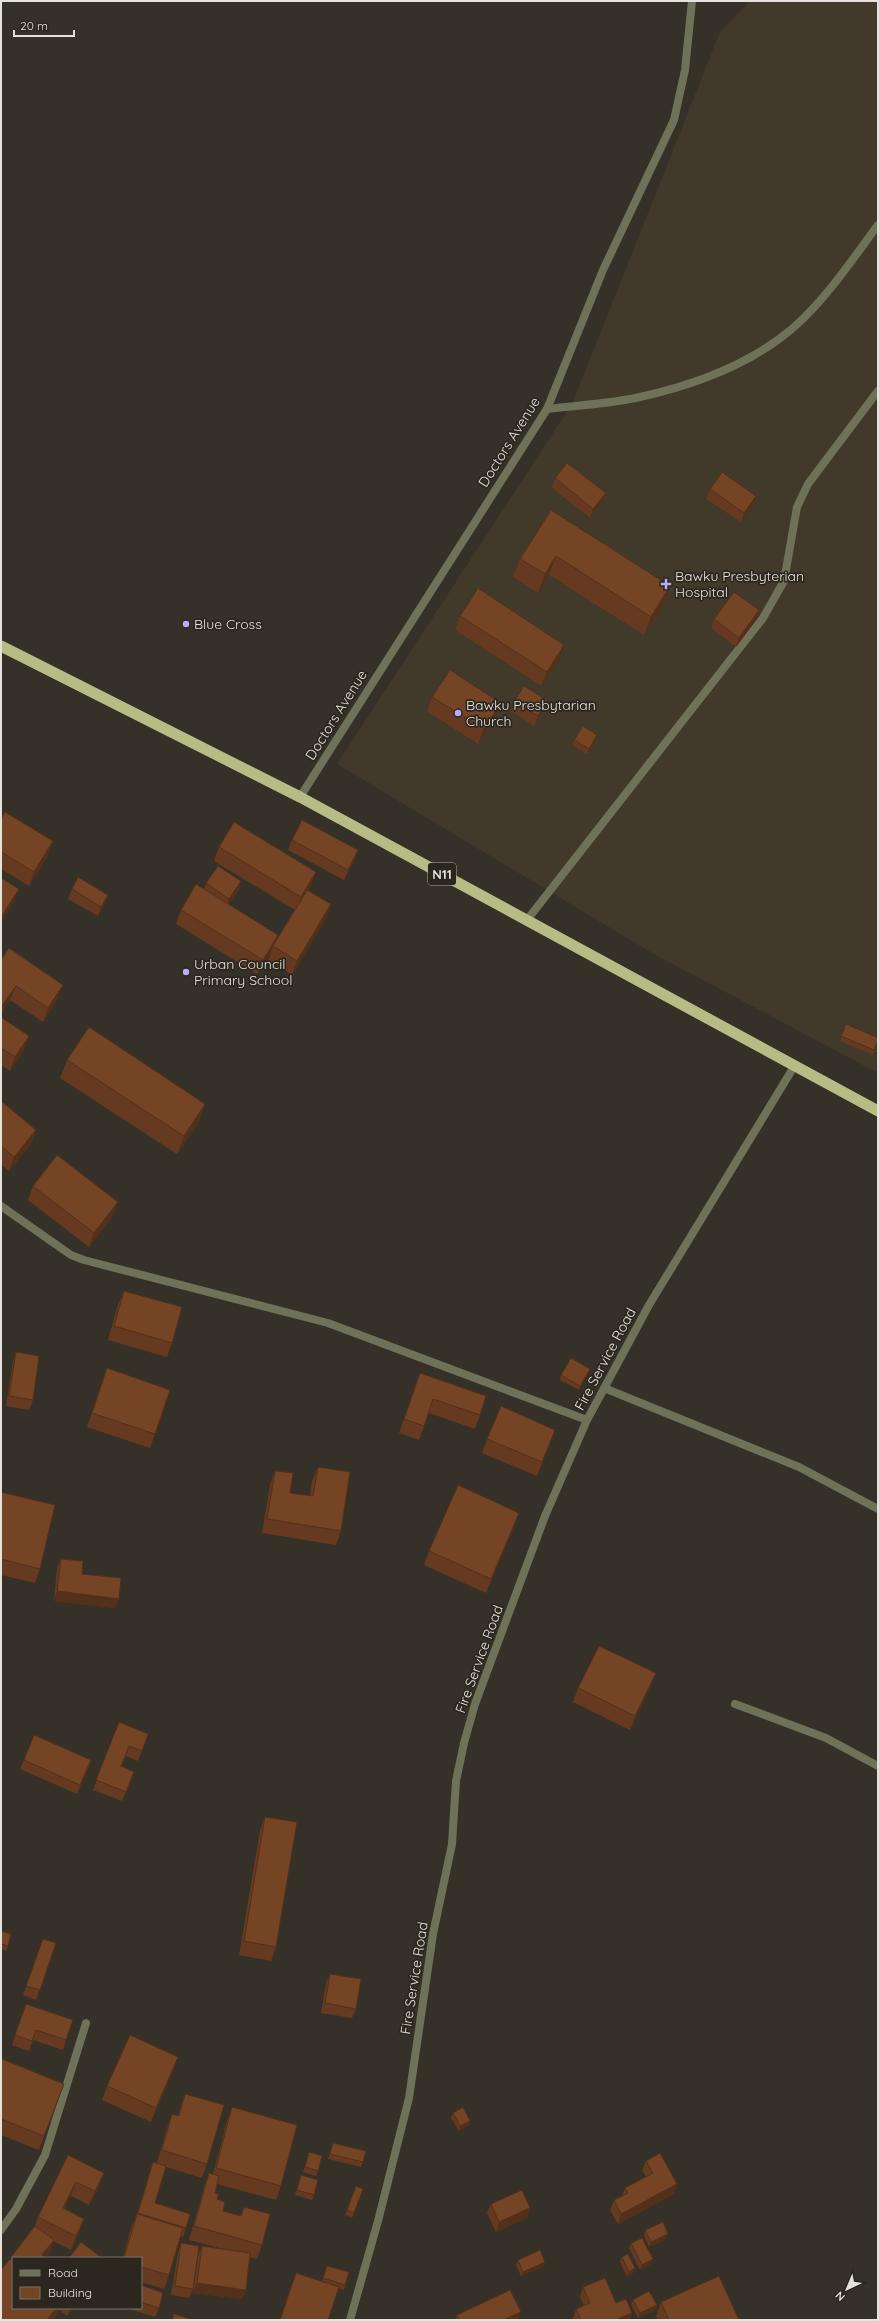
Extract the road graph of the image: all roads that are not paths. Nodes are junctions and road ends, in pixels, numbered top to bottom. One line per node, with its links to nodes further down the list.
1 (692, 1): 4 (street, Doctors Avenue)
2 (878, 225): 4 (street)
3 (878, 391): 7 (street)
4 (547, 409): 6 (street, Doctors Avenue)
5 (1, 646): 6 (highway, N11)
6 (300, 797): 7 (highway, N11)
7 (527, 920): 8 (highway, N11)
8 (795, 1065): 9 (highway, N11); 11 (street, Fire Service Road)
9 (878, 1111)
10 (1, 1206): 12 (street)
11 (604, 1388): 12 (street, Fire Service Road); 13 (street)
12 (587, 1420): 18 (street, Fire Service Road)
13 (878, 1509)
14 (735, 1704): 15 (street)
15 (878, 1766)
16 (86, 2024): 17 (street)
17 (1, 2230)
18 (350, 2320)

